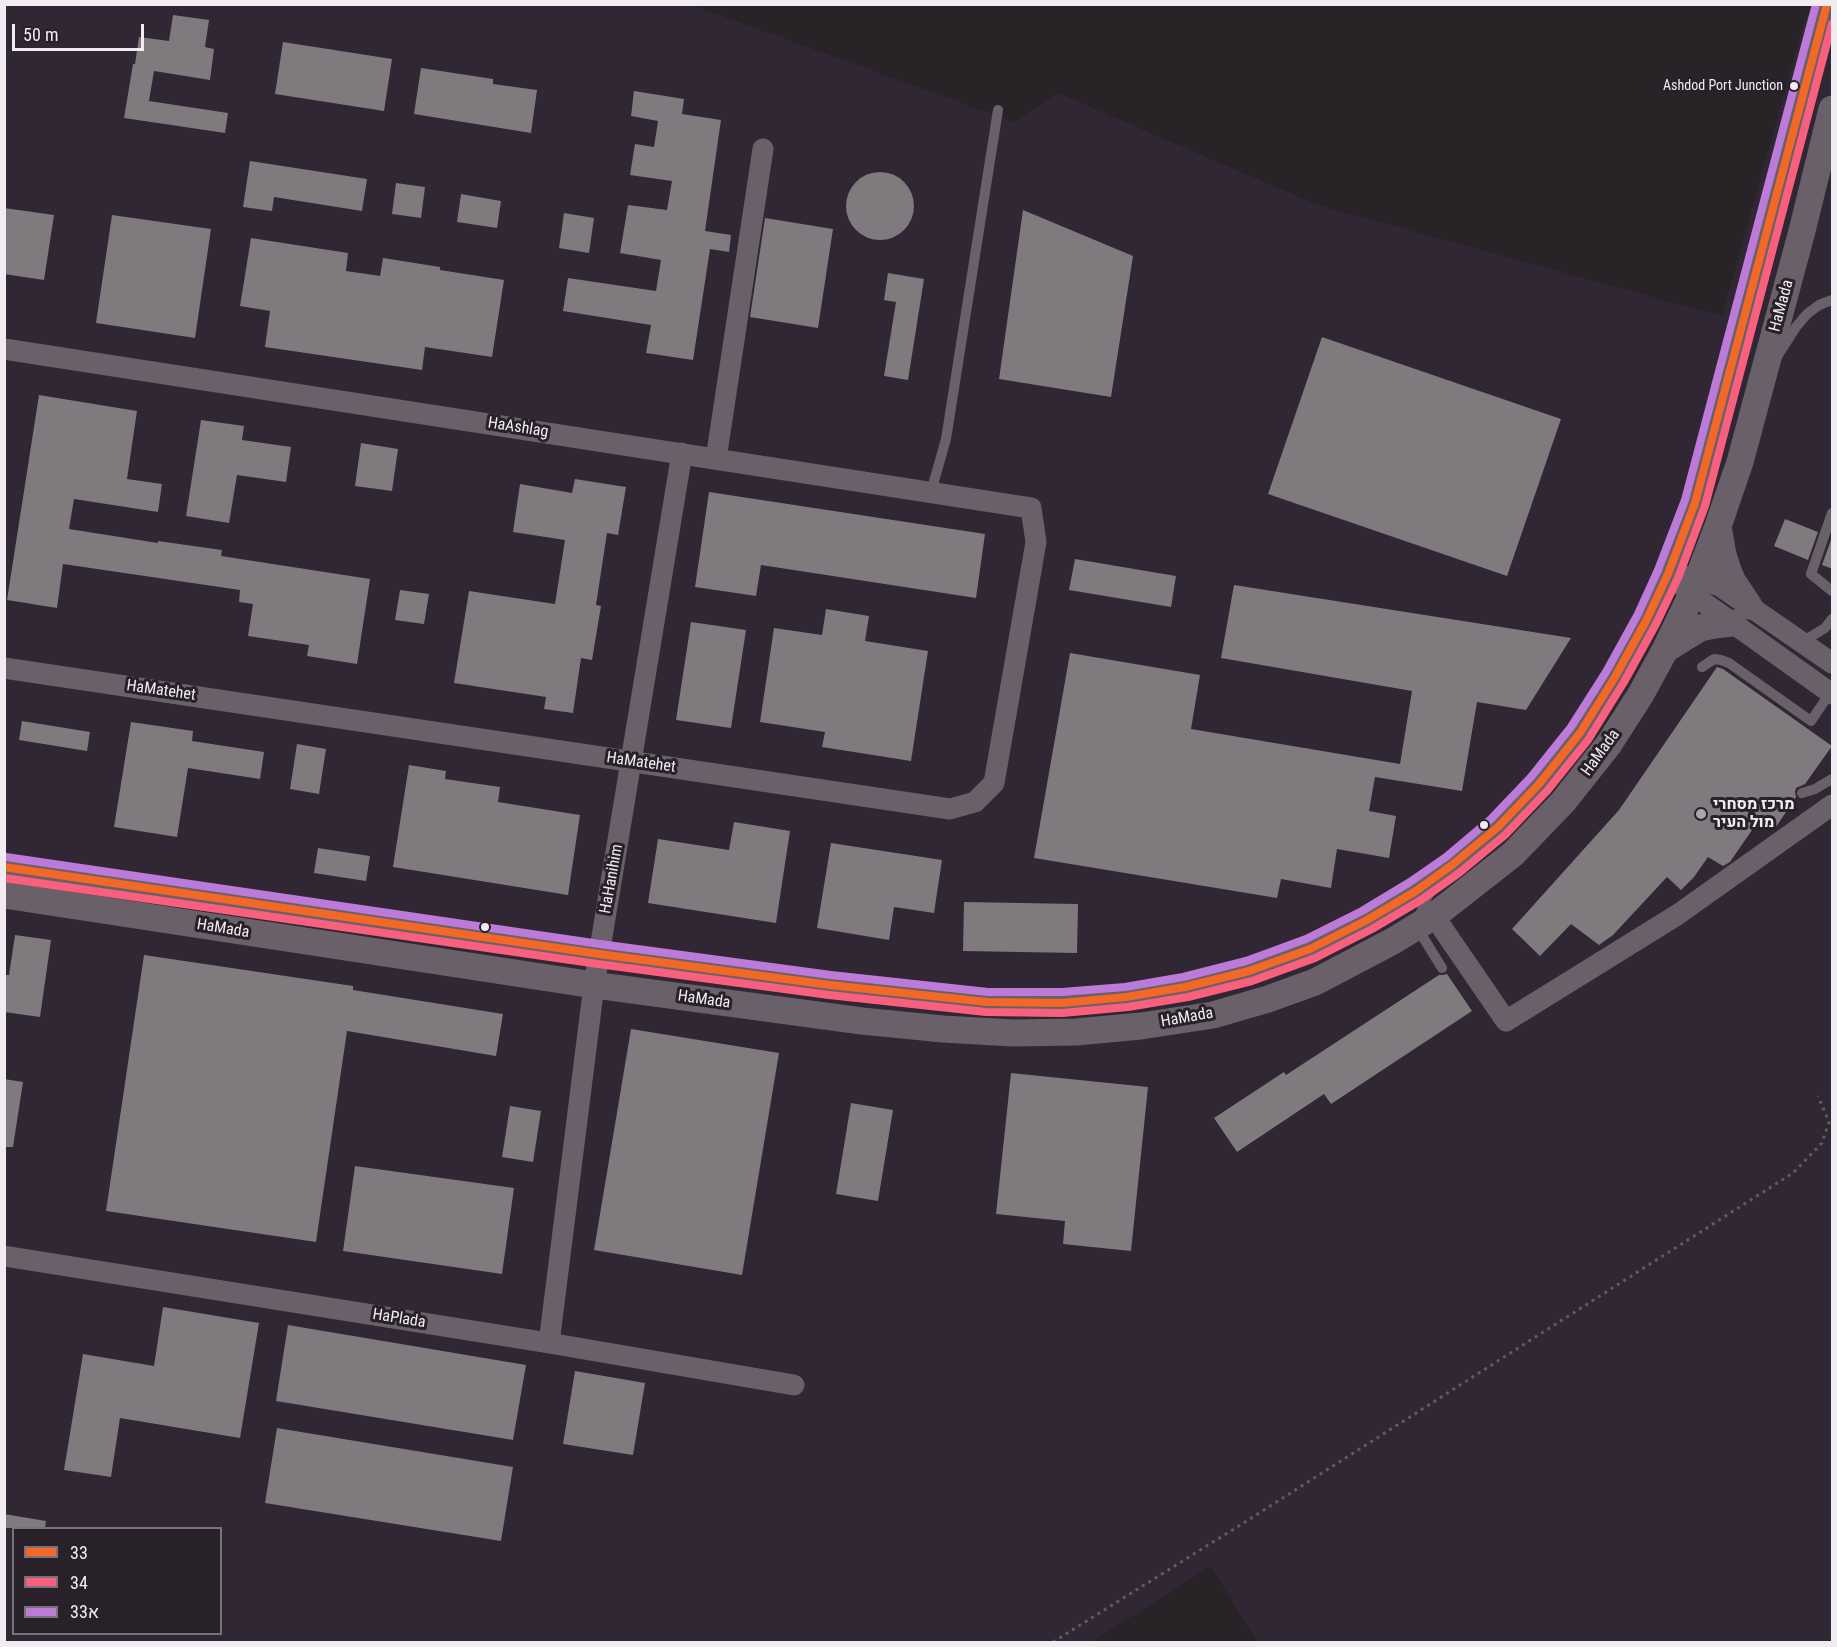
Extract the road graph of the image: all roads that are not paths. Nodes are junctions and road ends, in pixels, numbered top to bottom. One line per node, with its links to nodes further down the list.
1 (1827, 4): 14 (street, HaMada)
2 (1833, 109): 7 (street, HaMada)
3 (998, 110): 10 (lane)
4 (763, 148): 9 (street)
5 (1833, 300): 7 (lane)
6 (4, 349): 8 (street, HaAshlag)
7 (1762, 380): 13 (street, HaMada)
8 (682, 453): 9 (street, HaAshlag); 25 (street, HaHanihim)
9 (716, 459): 10 (street, HaAshlag)
10 (930, 492): 11 (street, HaAshlag)
11 (1031, 508): 25 (street, HaMatehet)
12 (1833, 513): 16 (lane)
13 (1718, 526): 15 (street, HaMada); 17 (street)
14 (1668, 574): 15 (street); 30 (street, HaMada)
15 (1695, 586): 17 (street); 20 (street, HaMada)
16 (1833, 591)
17 (1741, 615): 19 (street); 20 (street); 24 (street)
18 (1833, 619): 19 (lane)
19 (1802, 642): 21 (street)
20 (1665, 650): 32 (street, HaMada)
21 (1833, 663)
22 (1702, 667): 24 (lane)
23 (4, 668): 25 (street, HaMatehet)
24 (1832, 692)
25 (632, 761): 33 (street, HaHanihim)
26 (1833, 779): 27 (lane)
27 (1803, 793)
28 (1833, 805): 32 (street)
29 (4, 867): 33 (street, HaMada)
30 (1439, 875): 32 (lane); 33 (street, HaMada)
31 (4, 895): 35 (street, HaMada)
32 (1425, 921): 34 (lane); 35 (street, HaMada)
33 (600, 954): 35 (street, HaHanihim)
34 (1443, 968)
35 (594, 985): 37 (street, HaHanihim)
36 (4, 1256): 37 (street, HaPlada)
37 (549, 1343): 38 (street, HaPlada)
38 (794, 1385)

